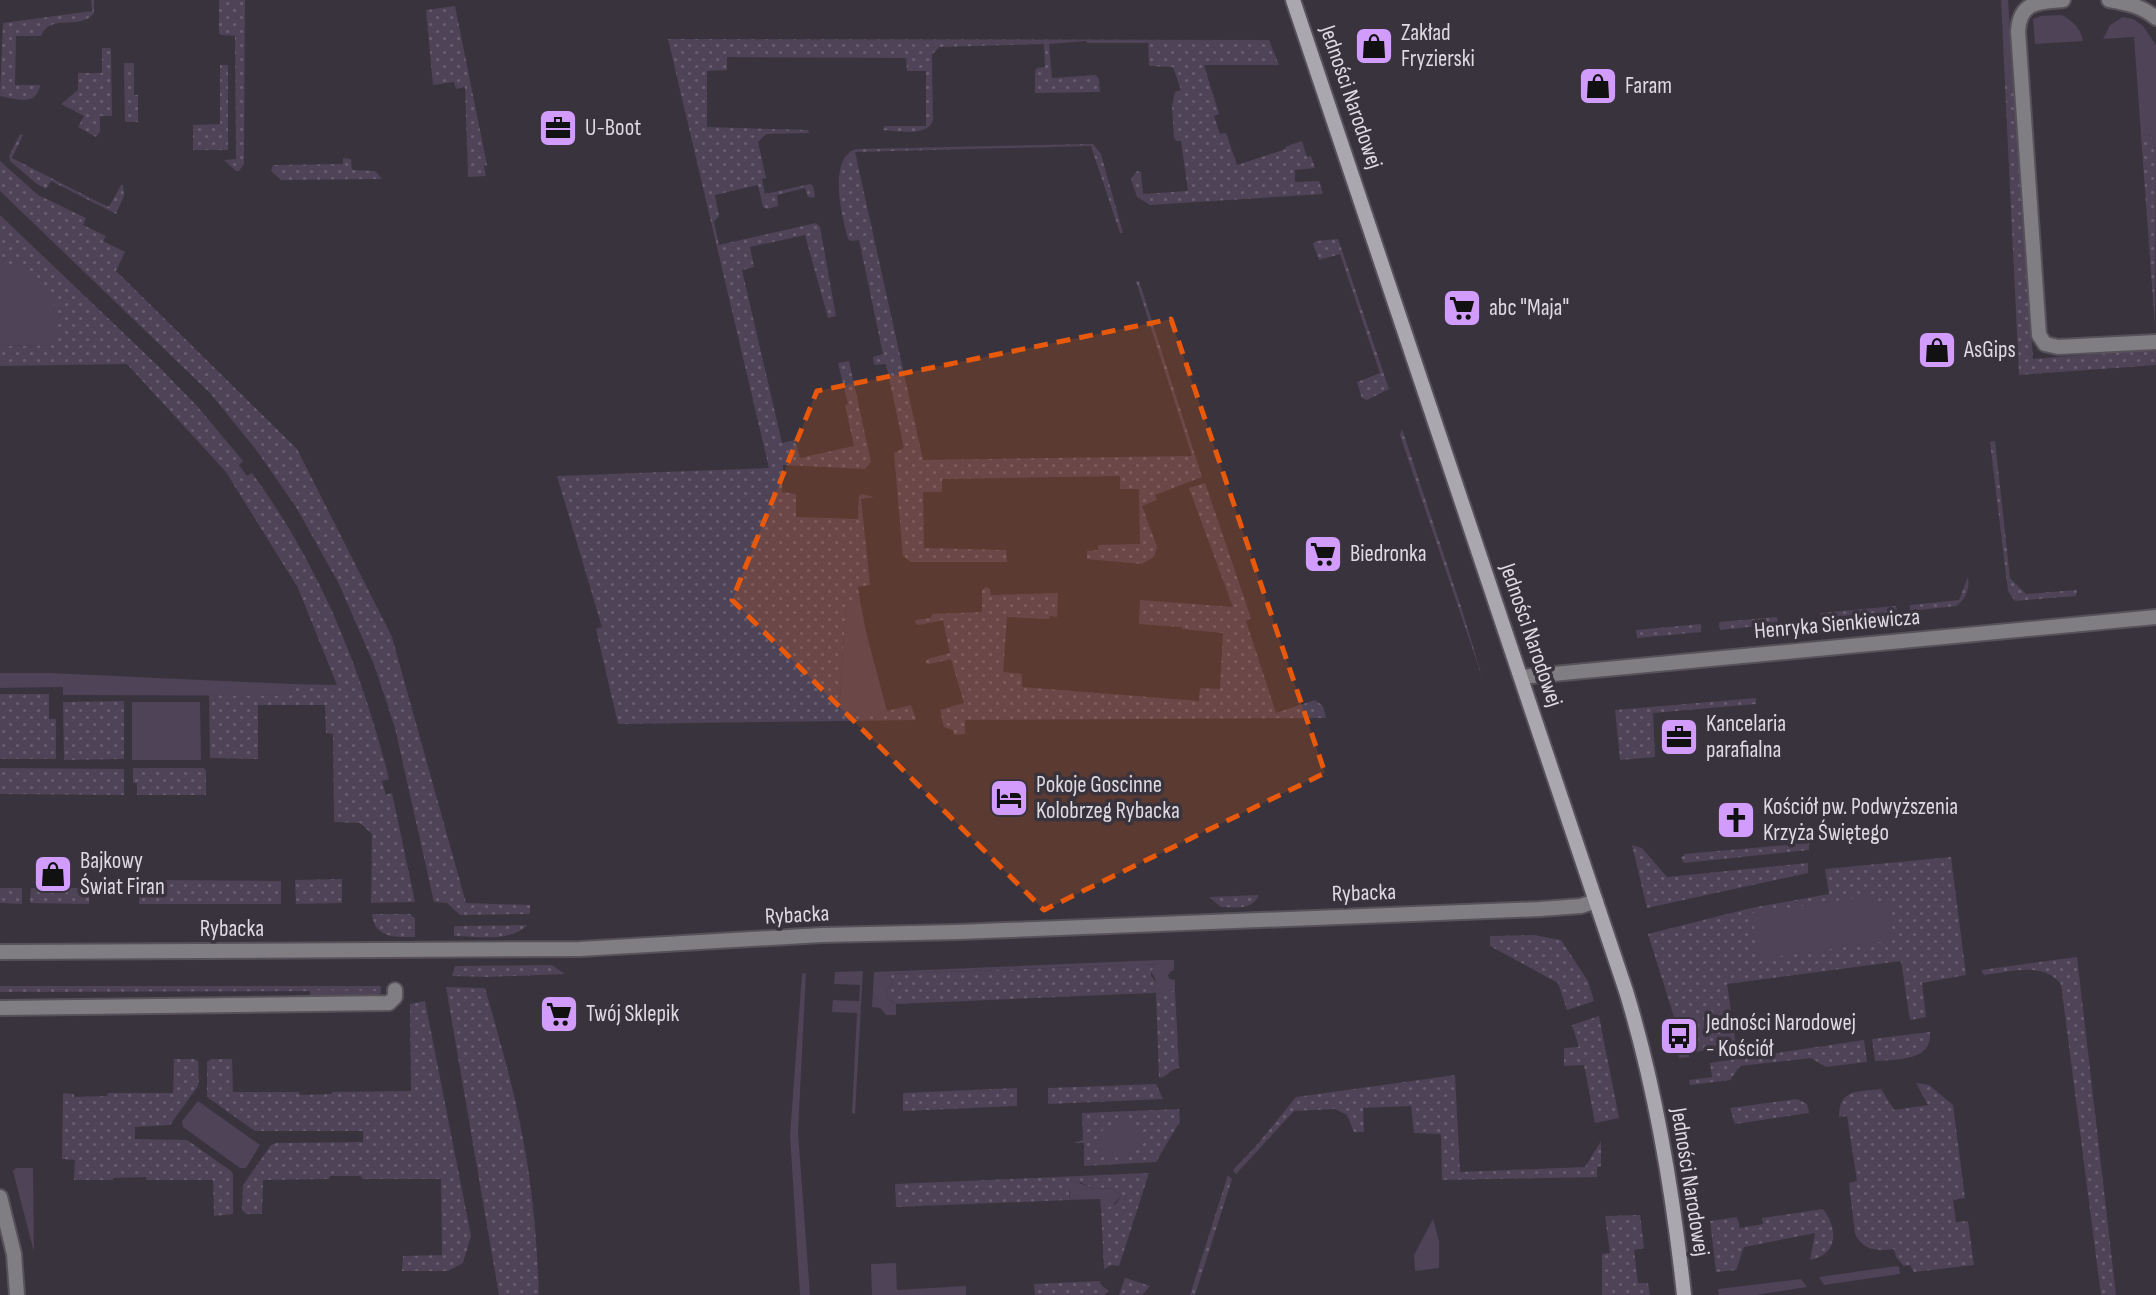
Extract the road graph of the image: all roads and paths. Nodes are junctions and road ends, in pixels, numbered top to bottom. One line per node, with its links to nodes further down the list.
1 (1293, 0): 7 (street, Jedności Narodowej)
2 (2063, 0): 5 (street)
3 (2109, 0): 4 (street)
4 (2156, 18)
5 (2156, 342)
6 (2156, 617): 7 (street, Henryka Sienkiewicza)
7 (1522, 677): 8 (street, Jedności Narodowej)
8 (1596, 901): 9 (street, Rybacka); 14 (street, Jedności Narodowej)
9 (0, 952)
10 (395, 990): 11 (street)
11 (0, 1008)
12 (0, 1197): 13 (street)
13 (17, 1295)
14 (1684, 1295)

